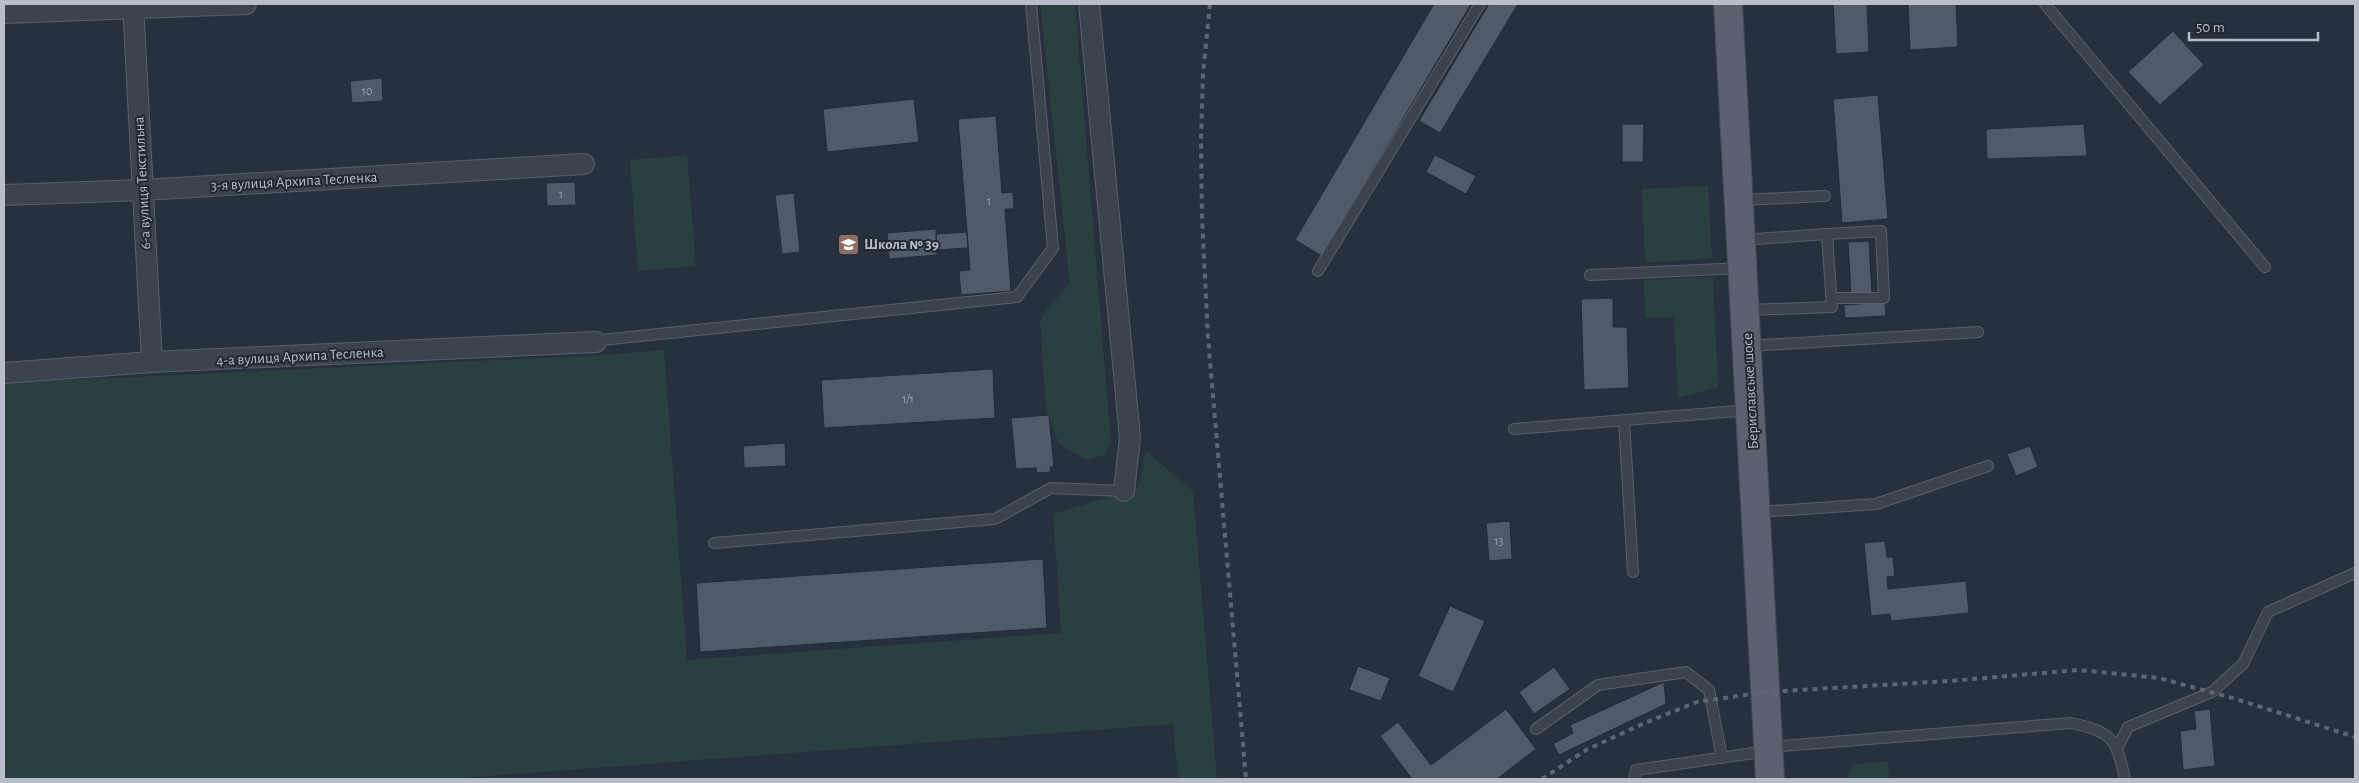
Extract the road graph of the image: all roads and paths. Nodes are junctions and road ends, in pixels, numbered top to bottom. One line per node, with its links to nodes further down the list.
1 (246, 4): 7 (street)
2 (1031, 4): 23 (lane)
3 (1089, 4): 31 (street)
4 (1480, 4): 18 (lane)
5 (1728, 4): 13 (main road, Бериславське шосе)
6 (2045, 4): 16 (lane)
7 (133, 6): 8 (street); 10 (street, 6-а вулиця Текстильна)
8 (4, 13)
9 (584, 164): 10 (street, 3-я вулиця Архипа Тесленка)
10 (143, 190): 11 (street, 3-я вулиця Архипа Тесленка); 25 (street, 6-а вулиця Текстильна)
11 (4, 195)
12 (1825, 196): 13 (lane)
13 (1740, 200): 15 (main road, Бериславське шосе)
14 (1827, 234): 15 (lane); 20 (lane); 20 (lane)
15 (1742, 240): 17 (main road, Бериславське шосе)
16 (2265, 267)
17 (1743, 268): 19 (lane); 21 (main road, Бериславське шосе)
18 (1318, 271)
19 (1590, 276)
20 (1832, 298): 21 (lane)
21 (1746, 310): 24 (main road, Бериславське шосе)
22 (1978, 332): 24 (lane)
23 (596, 342): 25 (street, 4-а вулиця Архипа Тесленка)
24 (1747, 346): 27 (main road, Бериславське шосе)
25 (152, 362): 26 (street, 4-а вулиця Архипа Тесленка)
26 (4, 374)
27 (1751, 410): 28 (lane); 32 (main road, Бериславське шосе)
28 (1624, 420): 29 (lane); 34 (lane)
29 (1514, 428)
30 (1988, 466): 32 (lane)
31 (1124, 491): 33 (lane)
32 (1757, 512): 37 (main road, Бериславське шосе)
33 (714, 543)
34 (1633, 572)
35 (2355, 573): 38 (lane)
36 (1536, 729): 39 (lane)
37 (1768, 749): 38 (lane); 39 (lane); 41 (main road, Бериславське шосе)
38 (2117, 749): 42 (lane)
39 (1722, 758): 40 (lane)
40 (1634, 779)
41 (1770, 779)
42 (2125, 779)

